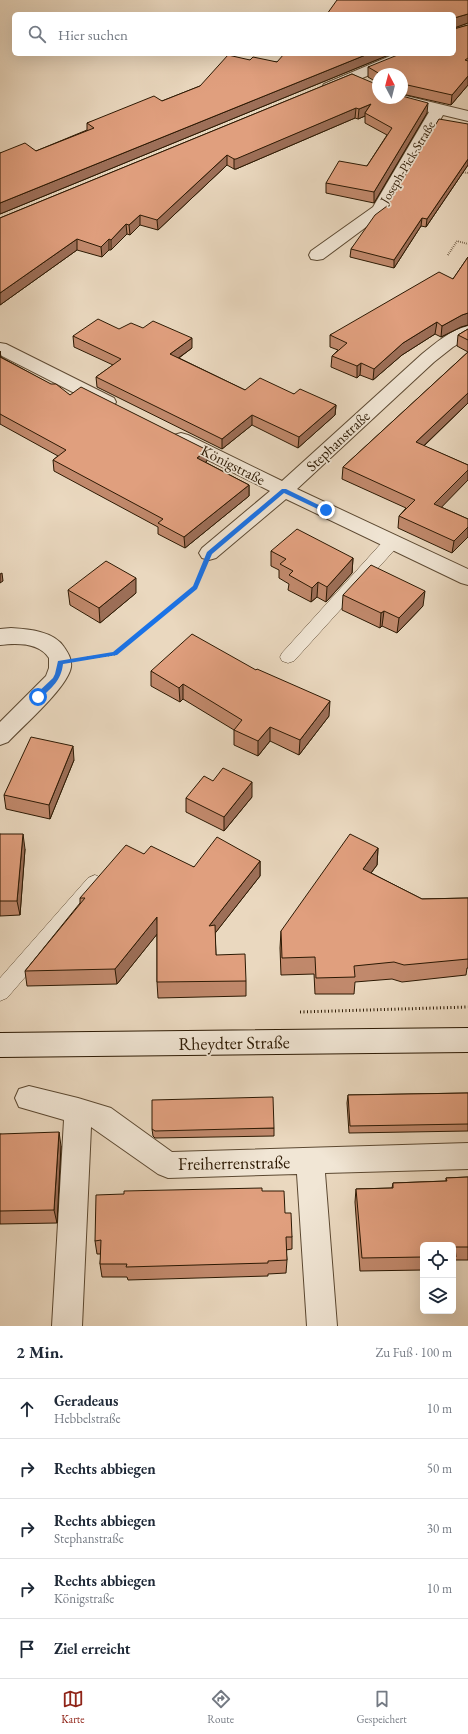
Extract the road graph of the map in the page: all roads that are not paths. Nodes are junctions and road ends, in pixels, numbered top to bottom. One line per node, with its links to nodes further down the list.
1 (402, 56): 2 (street)
2 (352, 77): 3 (street); 4 (street)
3 (369, 86)
4 (316, 92)
5 (408, 102): 6 (street)
6 (438, 110): 7 (street); 8 (street, Joseph-Pick-Straße)
7 (468, 116)
8 (317, 255)
9 (468, 331): 13 (street, Stephanstraße)
10 (0, 348): 11 (street)
11 (121, 408)
12 (163, 430): 13 (street, Königstraße)
13 (284, 490): 14 (street, Königstraße); 15 (street, Stephanstraße)
14 (392, 542): 16 (street, Königstraße); 18 (lane)
15 (209, 553)
16 (468, 578)
17 (0, 637): 19 (street)
18 (288, 657)
19 (0, 736)
20 (108, 869): 21 (lane)
21 (0, 992)
22 (468, 1040): 23 (street, Rheydter Straße)
23 (0, 1045)
24 (29, 1098): 25 (street, Freiherrenstraße)
25 (78, 1110): 27 (street, Freiherrenstraße); 28 (street)
26 (468, 1156): 27 (street, Freiherrenstraße)
27 (310, 1161): 29 (street, Freiherrenstraße)
28 (67, 1326)
29 (322, 1326)

